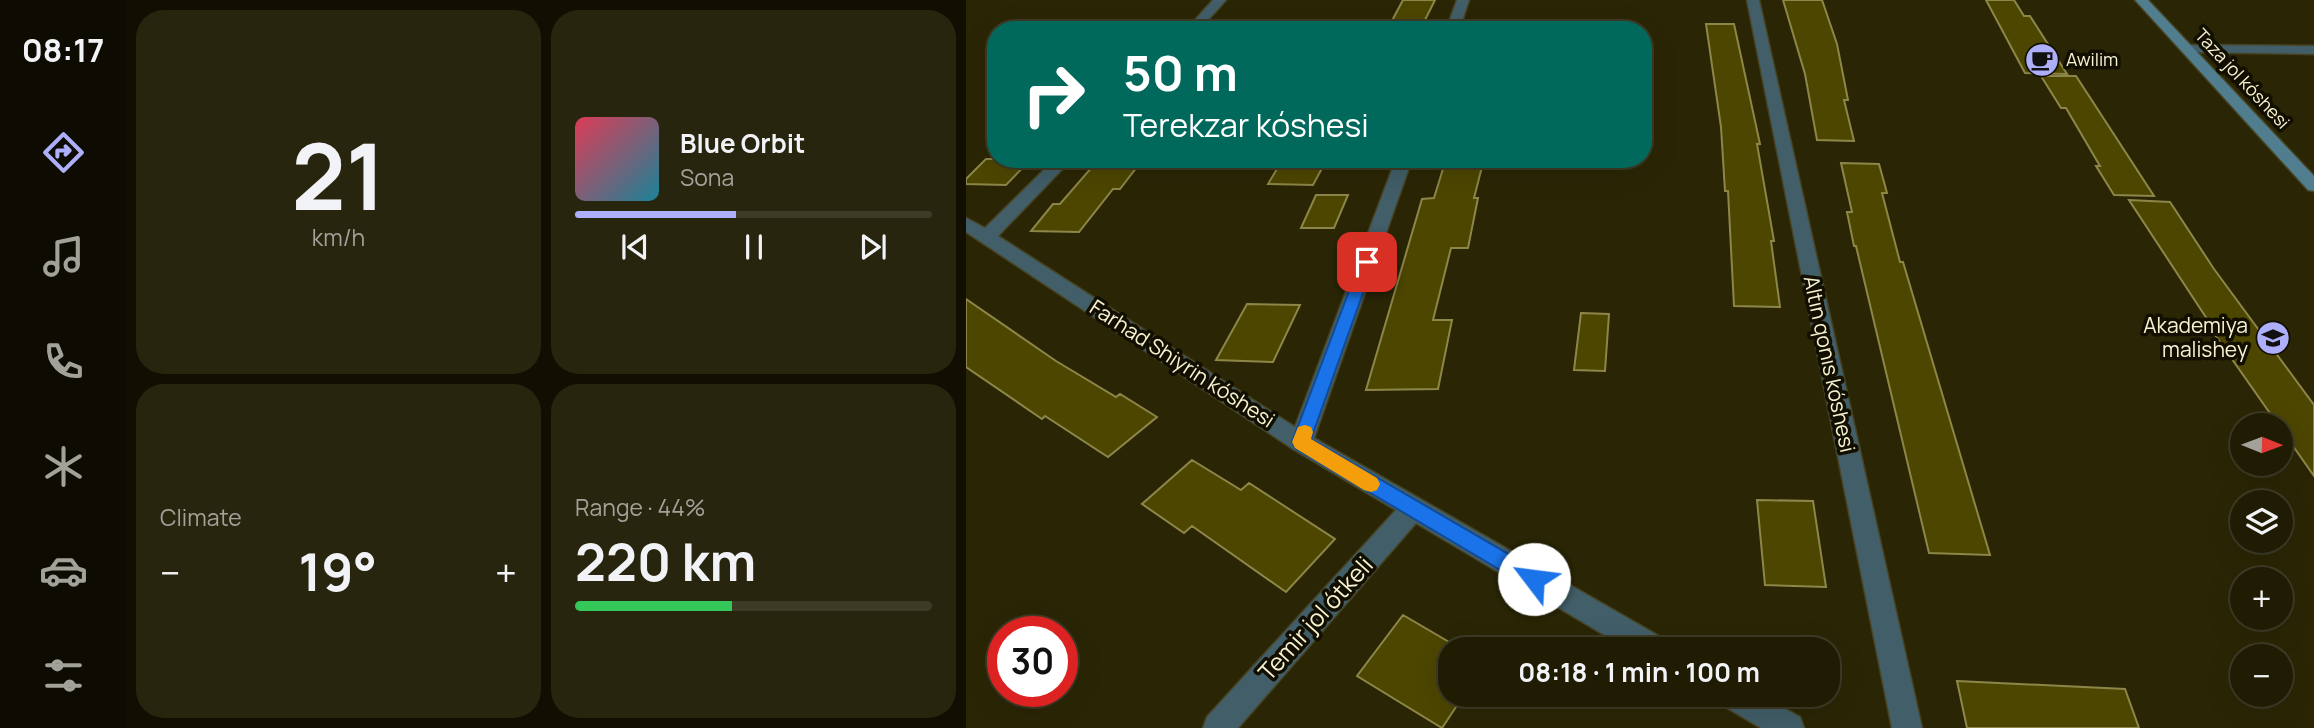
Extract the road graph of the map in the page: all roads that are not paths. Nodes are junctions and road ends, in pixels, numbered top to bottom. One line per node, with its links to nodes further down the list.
1 (1220, 0): 5 (street)
2 (1463, 0): 6 (street)
3 (1753, 0): 20 (street, Altın qonıs kóshesi)
4 (2141, 0): 7 (main road, Taza jol kóshesi)
5 (1200, 21)
6 (1455, 21)
7 (2188, 49): 8 (street); 11 (main road, Taza jol kóshesi)
8 (2314, 50)
9 (1055, 168): 13 (street)
10 (1401, 168): 14 (street)
11 (2314, 186)
12 (966, 224): 13 (street, Farhad Shiyrin kóshesi)
13 (988, 236): 14 (street, Farhad Shiyrin kóshesi)
14 (1301, 442): 15 (street, Farhad Shiyrin kóshesi)
15 (1413, 509): 16 (street, Farhad Shiyrin kóshesi); 18 (street, Temir jol ótkeli)
16 (1633, 637)
17 (1753, 707): 19 (street)
18 (1218, 728)
19 (1790, 728)
20 (1907, 728)

